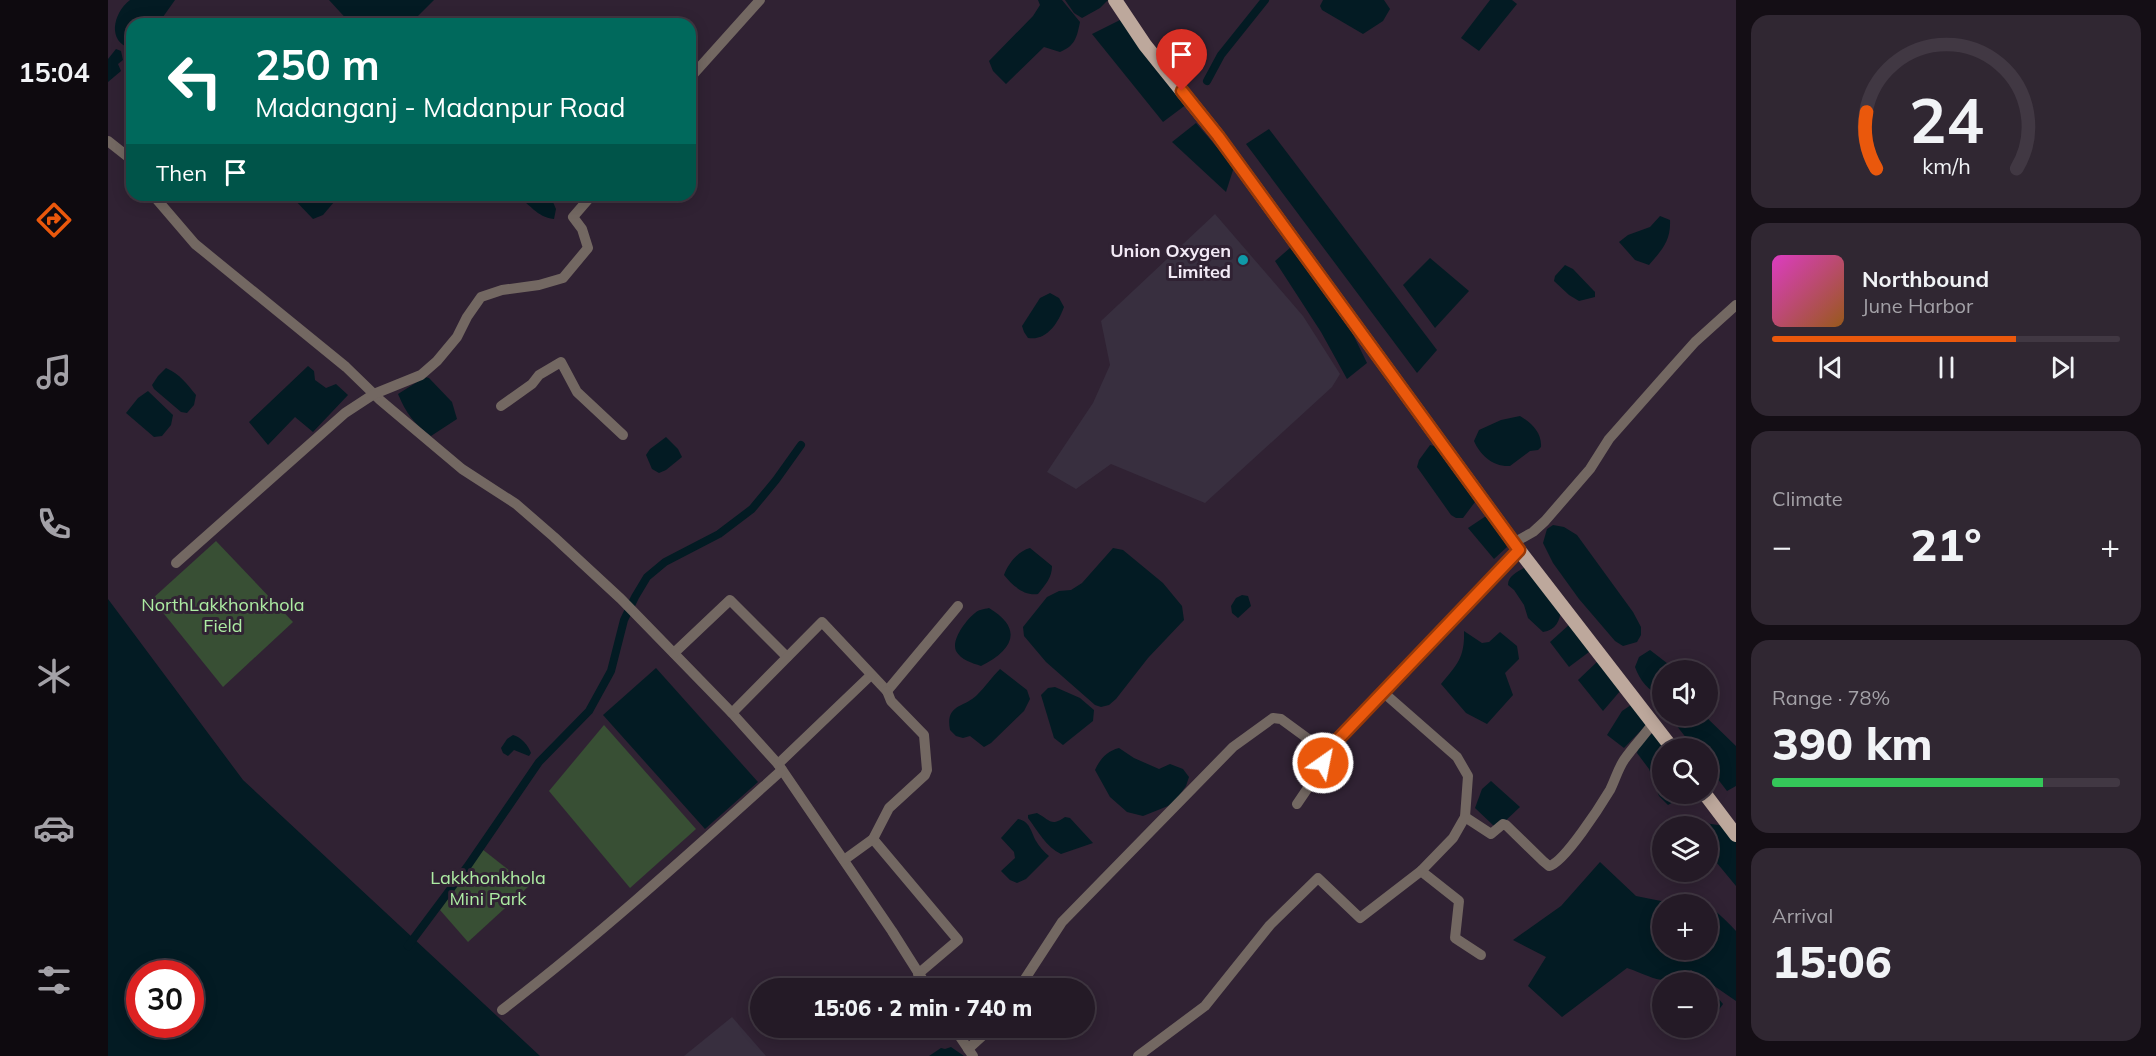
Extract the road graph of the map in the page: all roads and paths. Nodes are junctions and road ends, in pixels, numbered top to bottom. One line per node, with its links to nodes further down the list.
1 (760, 0): 3 (street)
2 (1115, 0): 12 (main road)
3 (696, 71)
4 (108, 141): 5 (street)
5 (126, 155)
6 (158, 201): 9 (street)
7 (587, 201): 9 (street)
8 (1736, 305): 12 (street)
9 (374, 394): 13 (street); 15 (street)
10 (501, 406): 11 (street)
11 (623, 435)
12 (1517, 546): 19 (street); 21 (main road)
13 (176, 563)
14 (958, 606): 18 (street)
15 (674, 652): 16 (street); 20 (street)
16 (787, 657): 17 (street); 20 (street)
17 (871, 675): 18 (street); 26 (street)
18 (887, 692): 31 (street)
19 (1384, 693): 25 (street); 29 (street)
20 (732, 713): 26 (street)
21 (1652, 722)
22 (1652, 724): 29 (street)
23 (1655, 726): 24 (main road)
24 (1664, 738)
25 (1326, 752): 27 (street); 37 (street)
26 (780, 767): 32 (street); 38 (street)
27 (1297, 804)
28 (1713, 804): 30 (main road)
29 (1465, 817): 33 (street)
30 (1736, 835)
31 (873, 839): 32 (street); 35 (street)
32 (844, 860): 35 (street)
33 (1421, 871): 34 (street); 42 (street)
34 (1481, 955)
35 (918, 974): 36 (street)
36 (921, 978)
37 (1026, 978)
38 (502, 1010)
39 (961, 1038): 41 (street)
40 (983, 1038): 41 (street)
41 (971, 1053)
42 (1138, 1056)

